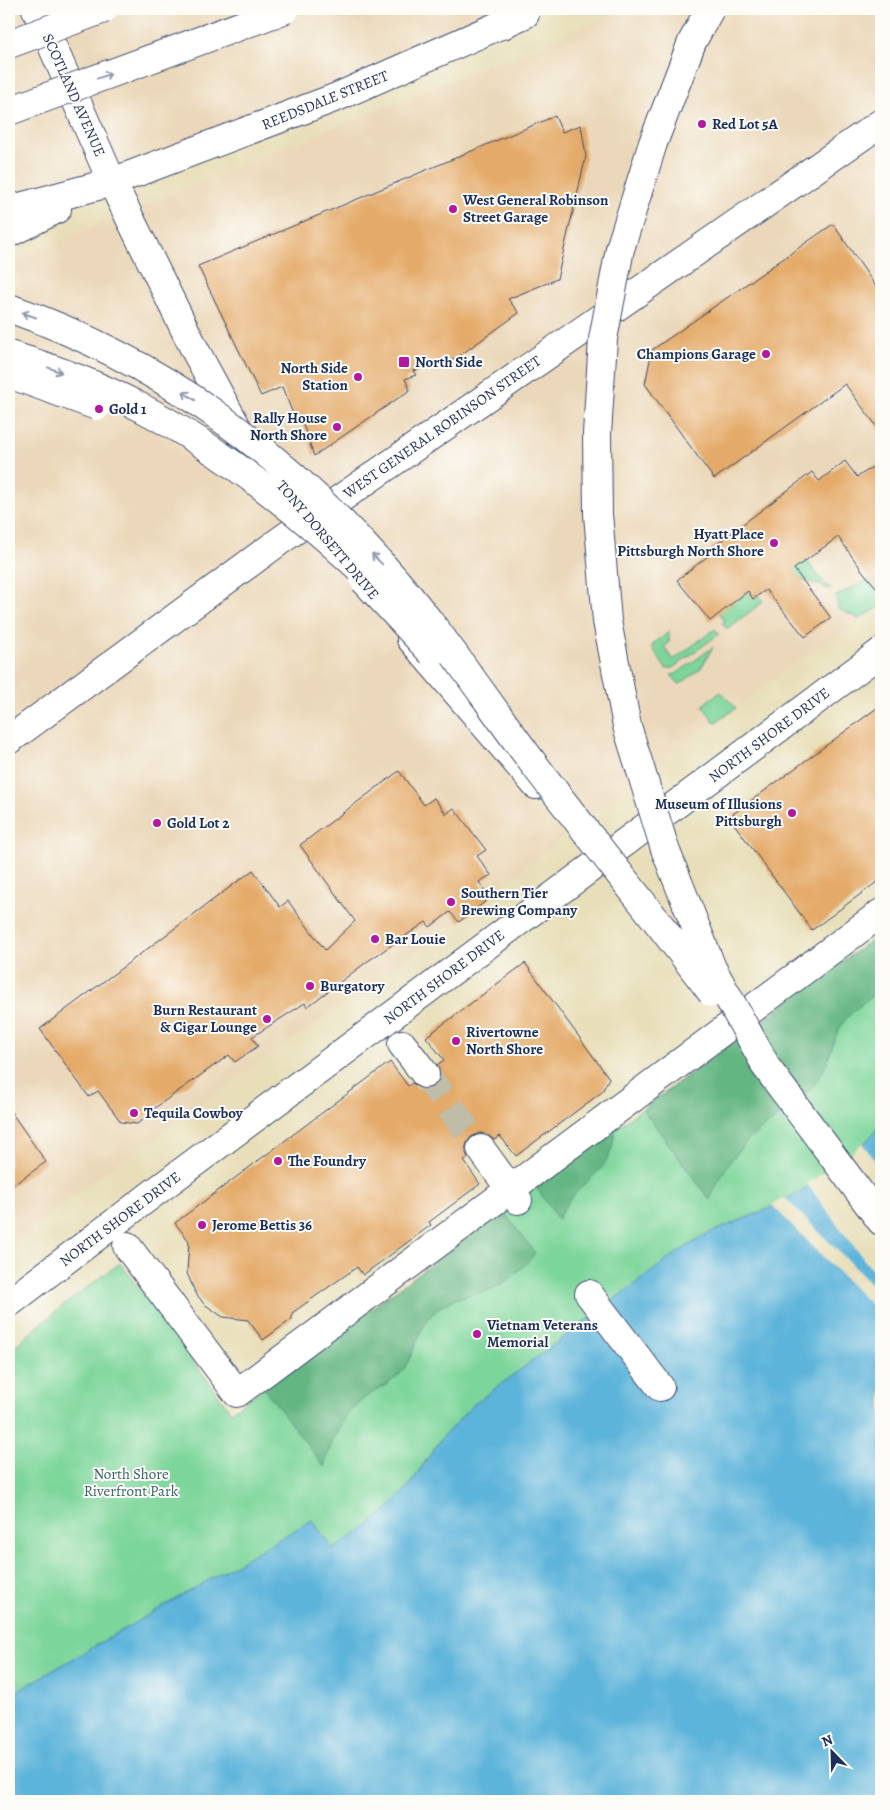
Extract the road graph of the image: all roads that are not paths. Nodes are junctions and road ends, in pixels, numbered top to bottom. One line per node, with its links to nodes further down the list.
1 (36, 9): 12 (main road, SCOTLAND AVENUE)
2 (104, 9): 9 (main road, bridge)
3 (286, 9): 10 (main road, one-way to 3, bridge)
4 (525, 9): 8 (main road)
5 (535, 9): 8 (main road, REEDSDALE STREET)
6 (704, 9): 26 (main road, bridge)
7 (710, 9): 26 (main road, bridge)
8 (503, 26): 12 (main road, REEDSDALE STREET)
9 (9, 44)
10 (9, 111)
11 (881, 123): 18 (main road, WEST GENERAL ROBINSON STREET)
12 (112, 182): 13 (main road, REEDSDALE STREET); 14 (main road, REEDSDALE STREET); 18 (main road, TONY DORSETT DRIVE)
13 (9, 210)
14 (9, 233)
15 (9, 308): 22 (main road, one-way to 15, bridge)
16 (9, 356): 19 (main road, one-way to 19, bridge)
17 (9, 375): 19 (main road, bridge); 22 (main road, bridge)
18 (310, 520): 21 (main road, WEST GENERAL ROBINSON STREET); 23 (main road, TONY DORSETT DRIVE)
19 (360, 568): 26 (main road, bridge)
20 (881, 652): 23 (main road, NORTH SHORE DRIVE)
21 (9, 740)
22 (534, 765): 26 (main road, bridge)
23 (600, 862): 33 (main road, NORTH SHORE DRIVE)
24 (881, 913): 29 (main road)
25 (402, 1044): 27 (main road)
26 (764, 1063): 30 (main road)
27 (424, 1074)
28 (481, 1149): 29 (main road)
29 (514, 1194): 31 (main road)
30 (881, 1220)
31 (127, 1246)
32 (589, 1294): 34 (main road)
33 (9, 1303)
34 (660, 1387)

